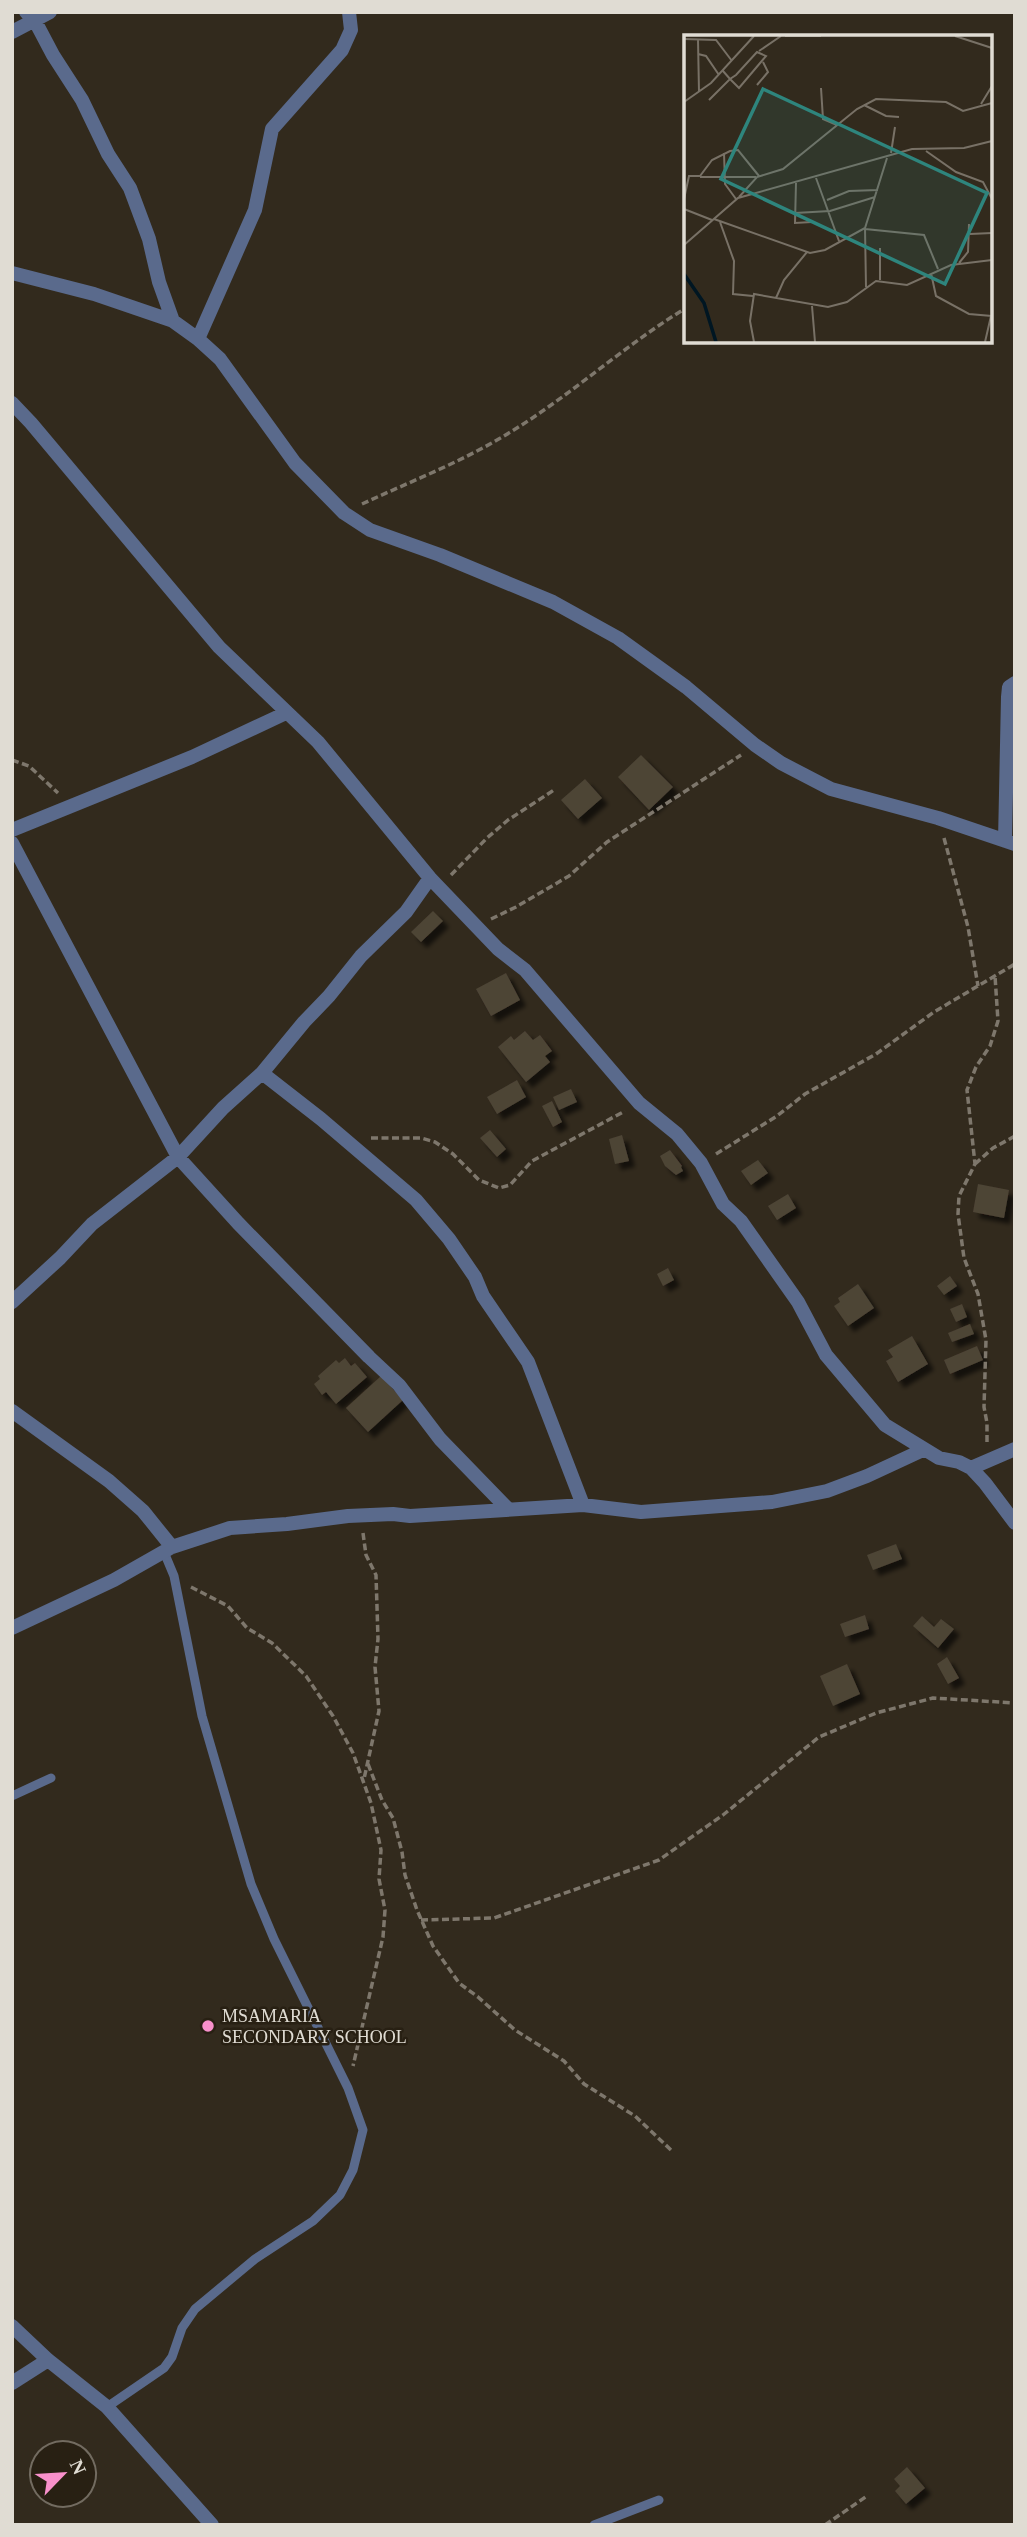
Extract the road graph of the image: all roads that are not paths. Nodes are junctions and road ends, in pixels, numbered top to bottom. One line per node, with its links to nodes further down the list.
1 (50, 12): 3 (street)
2 (349, 12): 7 (street)
3 (30, 16): 4 (street); 6 (street)
4 (12, 32)
5 (12, 273): 6 (street)
6 (173, 321): 7 (street)
7 (198, 339): 12 (street)
8 (12, 403): 10 (street)
9 (1015, 683): 12 (street)
10 (286, 713): 11 (street); 14 (street)
11 (12, 830)
12 (1010, 842)
13 (12, 843): 16 (street)
14 (435, 882): 15 (street); 20 (street)
15 (262, 1073): 16 (street); 22 (street)
16 (178, 1157): 17 (street); 23 (street)
17 (12, 1301)
18 (12, 1411): 25 (street)
19 (1015, 1449): 21 (street)
20 (923, 1450): 21 (street); 22 (street)
21 (971, 1468): 24 (street)
22 (583, 1505): 23 (street)
23 (507, 1508): 25 (street)
24 (1015, 1523)
25 (168, 1549): 26 (street); 32 (lane)
26 (12, 1628)
27 (51, 1778): 28 (lane)
28 (12, 1796)
29 (12, 2326): 30 (street)
30 (48, 2360): 31 (street); 32 (street)
31 (12, 2383)
32 (107, 2407): 34 (street)
33 (659, 2500): 35 (lane)
34 (212, 2525)
35 (594, 2525)

